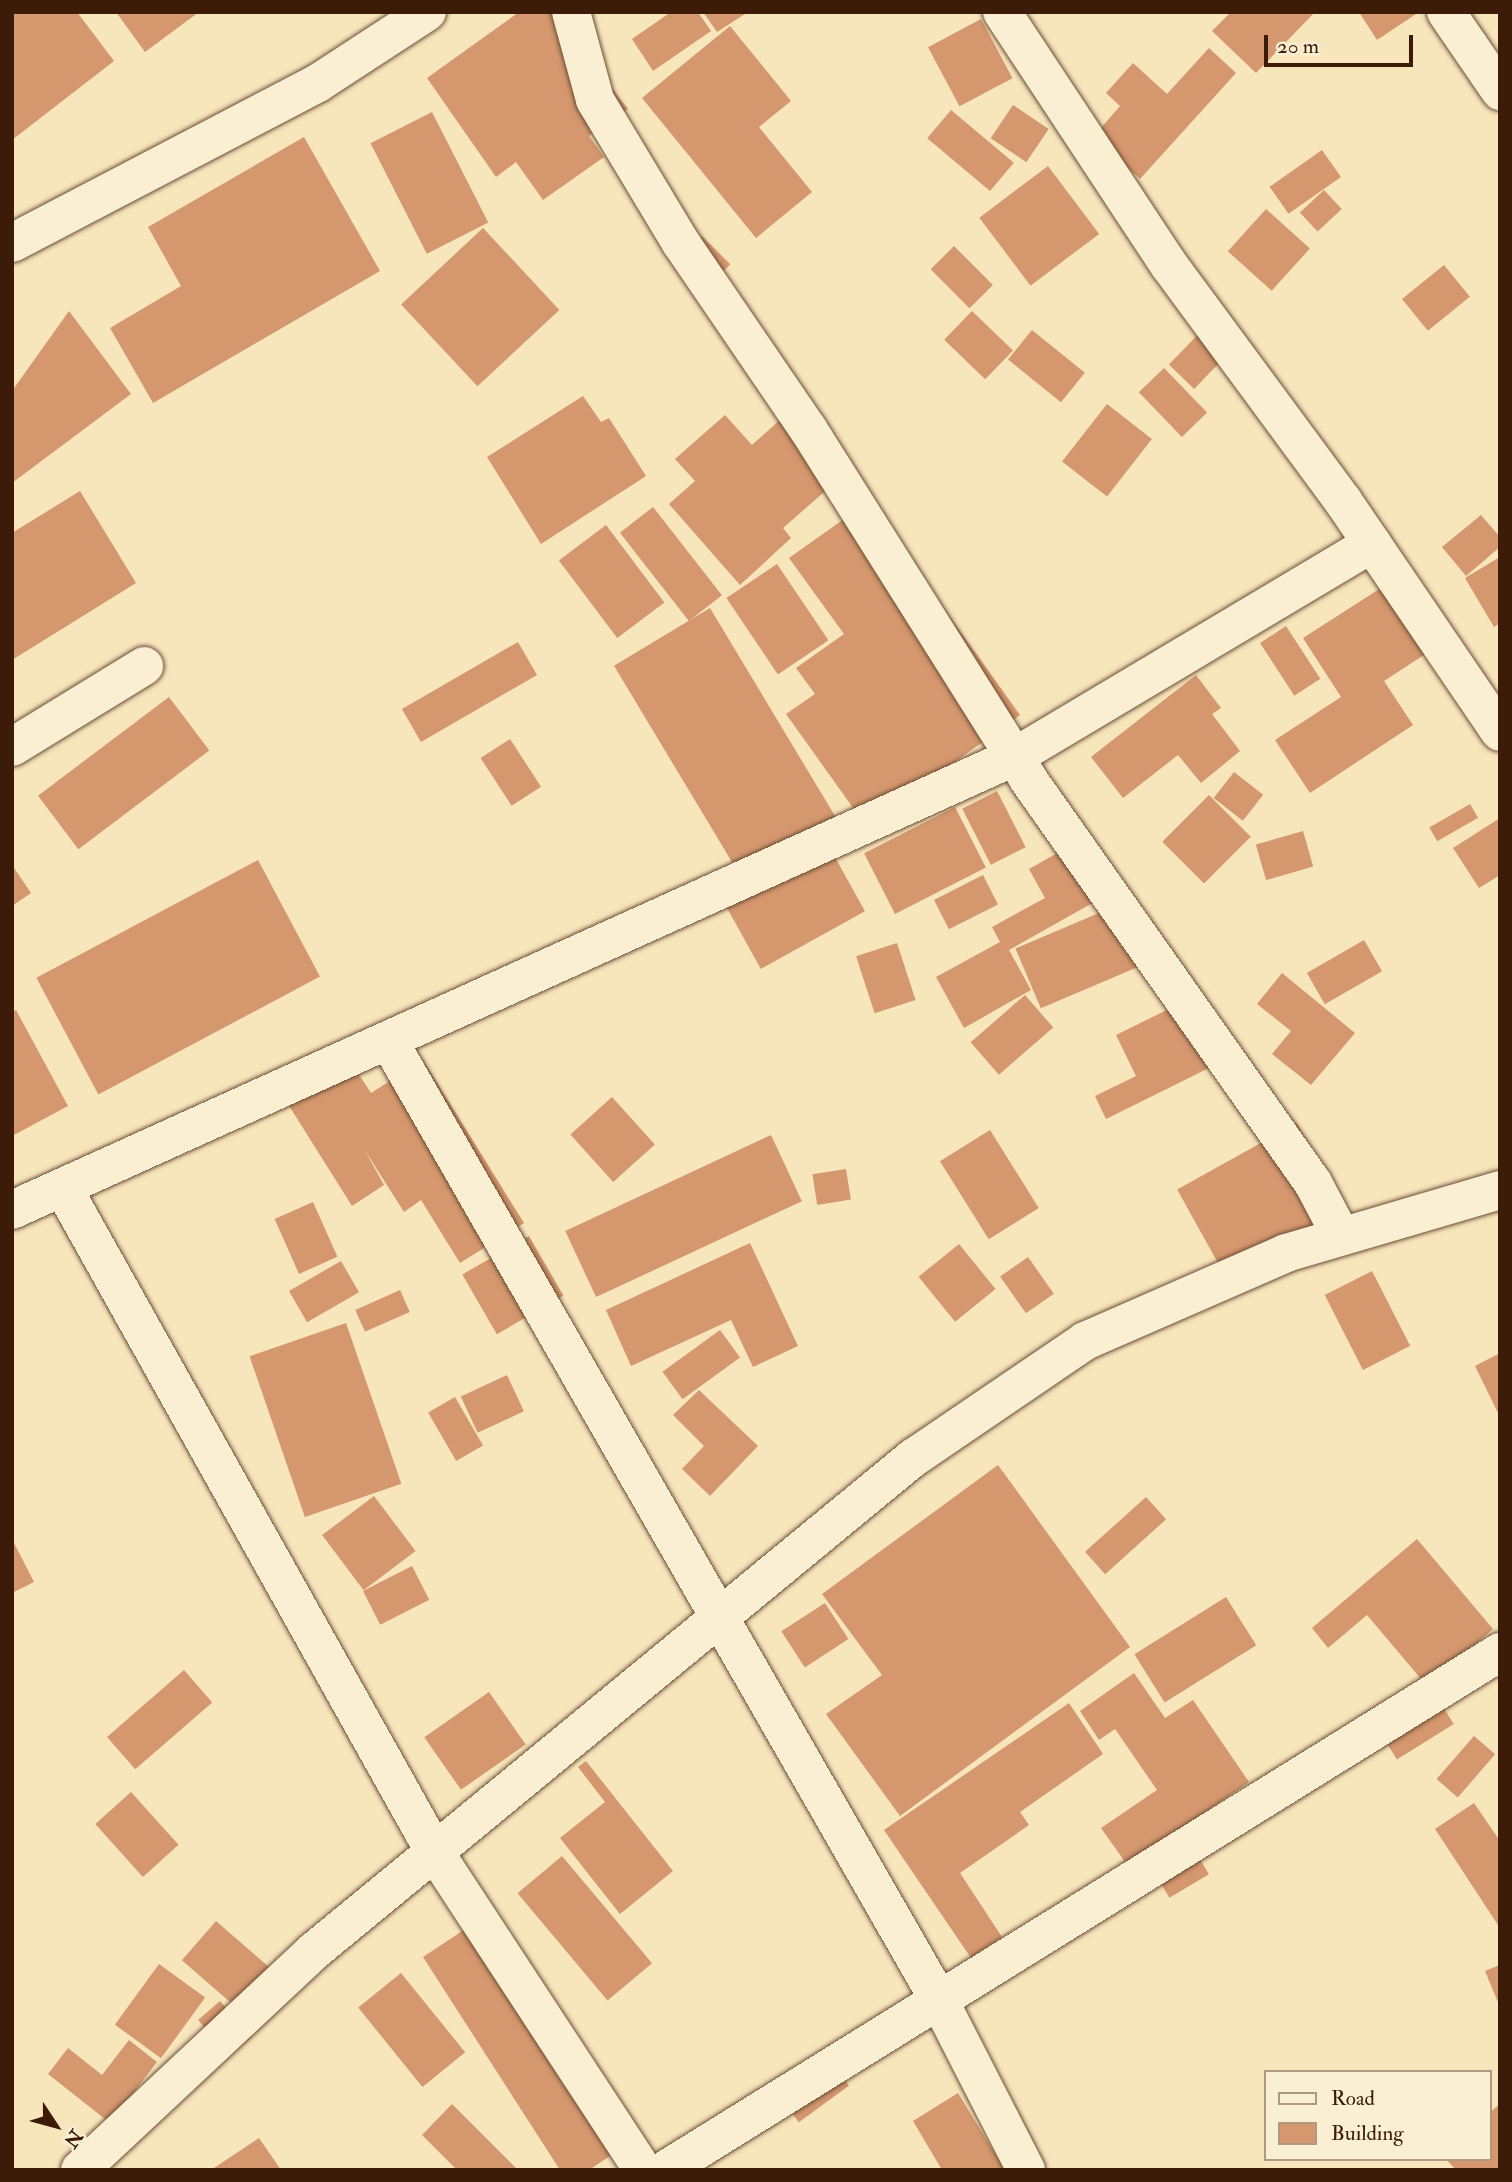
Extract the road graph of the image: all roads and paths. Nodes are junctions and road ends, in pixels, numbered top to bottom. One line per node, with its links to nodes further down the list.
1 (427, 12): 6 (street)
2 (572, 12): 11 (street)
3 (1002, 12): 7 (street)
4 (1446, 12): 5 (street)
5 (1500, 91)
6 (12, 243)
7 (1372, 544): 9 (street); 11 (street)
8 (144, 666): 10 (street)
9 (1499, 729)
10 (12, 747)
11 (1014, 757): 12 (street); 16 (street)
12 (390, 1043): 13 (street); 17 (street)
13 (63, 1188): 15 (street); 19 (street)
14 (1500, 1190): 16 (street)
15 (12, 1210)
16 (1341, 1236): 17 (street)
17 (716, 1619): 19 (street); 20 (street)
18 (1500, 1652): 20 (street)
19 (434, 1851): 21 (street); 22 (street)
20 (939, 2000): 23 (street); 24 (street)
21 (80, 2170)
22 (643, 2170)
23 (665, 2170)
24 (1026, 2170)

